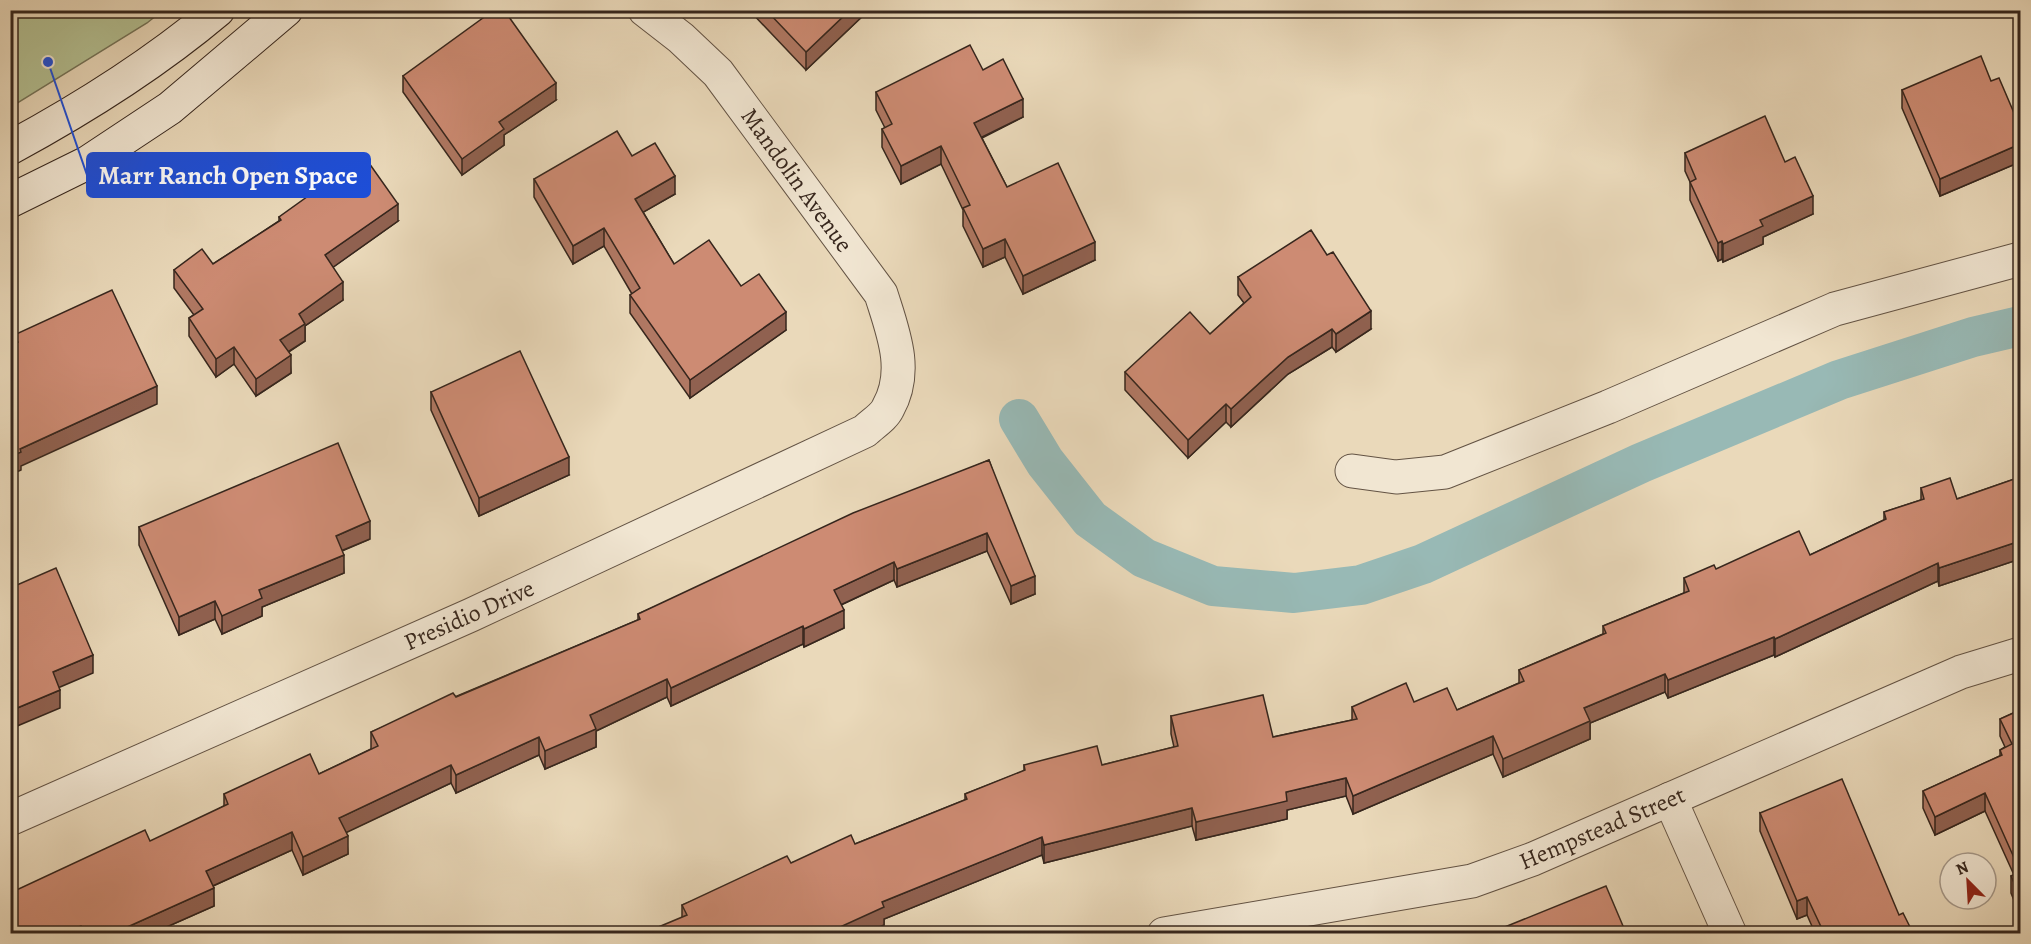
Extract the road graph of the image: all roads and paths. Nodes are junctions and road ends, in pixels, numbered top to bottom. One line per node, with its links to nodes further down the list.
1 (218, 10): 4 (street)
2 (286, 10): 5 (street)
3 (645, 10): 7 (street, Mandolin Avenue)
4 (10, 148)
5 (10, 201)
6 (2020, 259): 8 (street)
7 (900, 378): 11 (street, Presidio Drive)
8 (1353, 471)
9 (2020, 654): 10 (street, Hempstead Street)
10 (1670, 799): 12 (street, Hempstead Street); 14 (street)
11 (10, 819)
12 (1268, 926): 13 (street, Hempstead Street)
13 (1164, 933)
14 (1730, 933)

